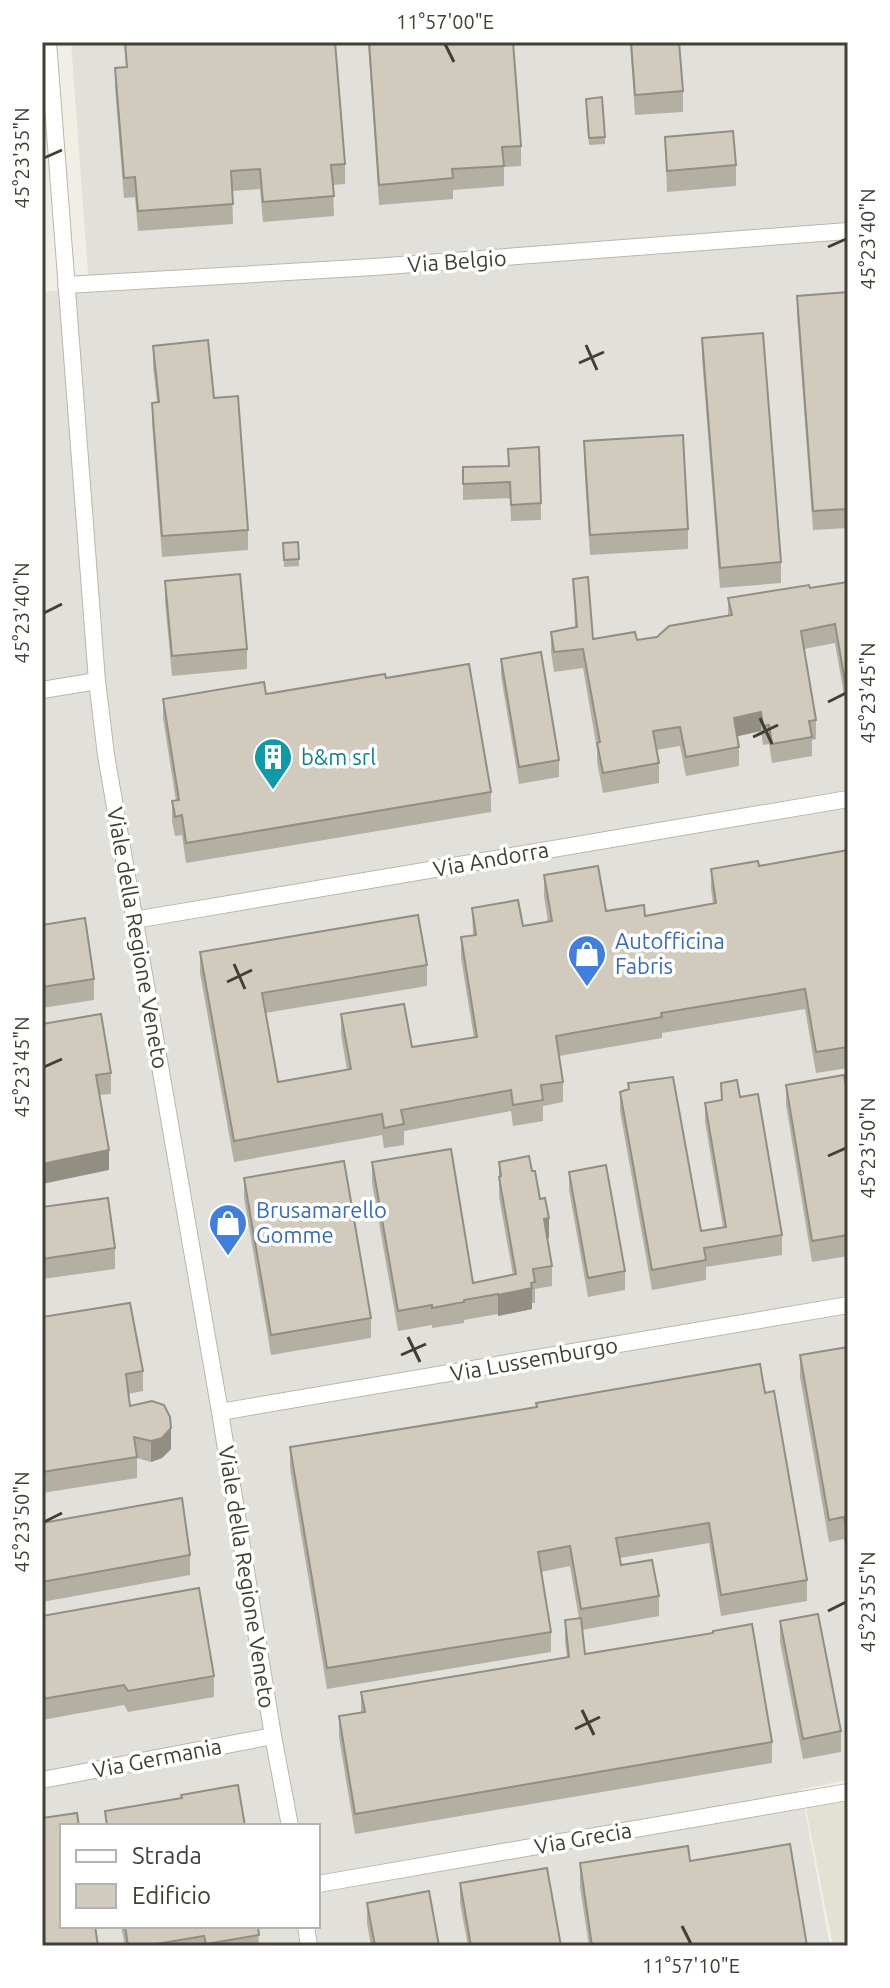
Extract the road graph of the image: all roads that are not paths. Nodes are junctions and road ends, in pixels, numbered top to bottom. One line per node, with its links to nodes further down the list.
1 (48, 42): 3 (street, Viale della Regione Veneto)
2 (848, 231): 3 (street, Via Belgio)
3 (66, 285): 4 (street, Viale della Regione Veneto)
4 (97, 681): 5 (street); 7 (street, Viale della Regione Veneto)
5 (42, 690)
6 (848, 799): 7 (street, Via Andorra)
7 (134, 920): 9 (street, Viale della Regione Veneto)
8 (848, 1305): 9 (street, Via Lussemburgo)
9 (220, 1412): 10 (street, Viale della Regione Veneto)
10 (273, 1736): 11 (street, Via Germania); 13 (street, Viale della Regione Veneto)
11 (42, 1780)
12 (848, 1792): 14 (street, Via Grecia)
13 (290, 1824)
14 (320, 1884)

